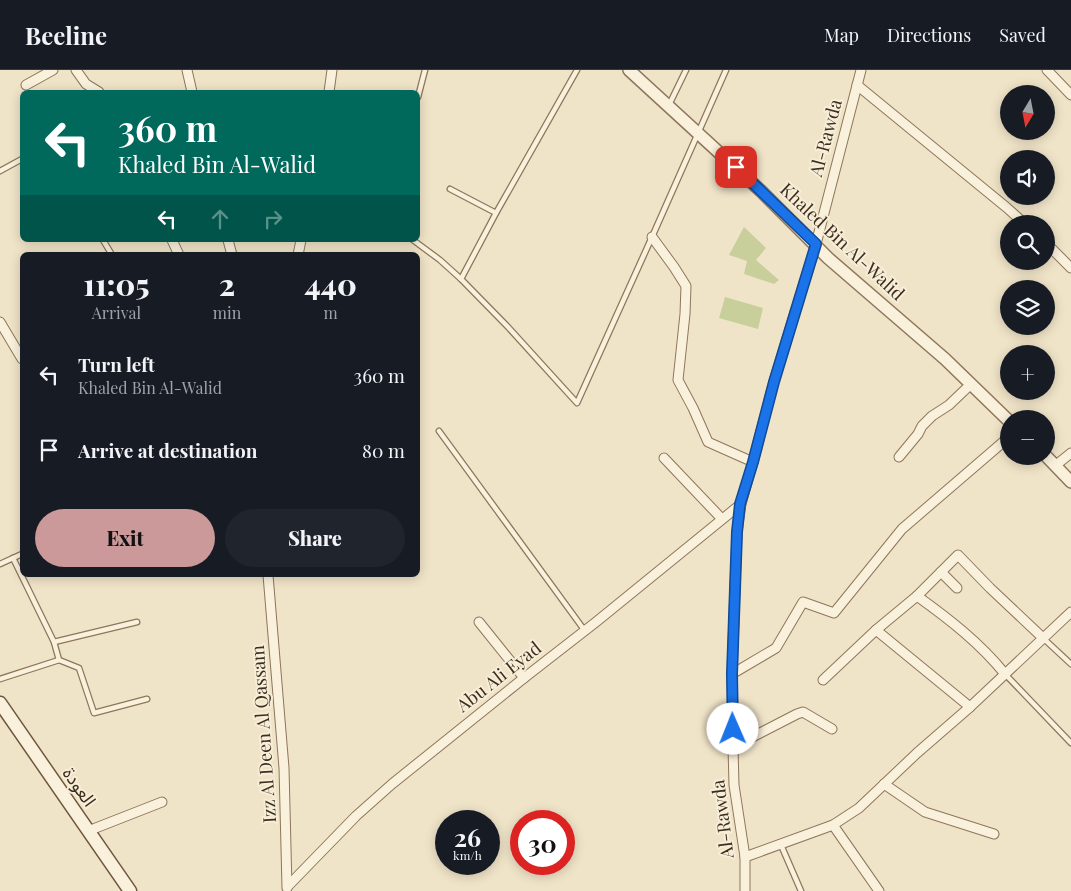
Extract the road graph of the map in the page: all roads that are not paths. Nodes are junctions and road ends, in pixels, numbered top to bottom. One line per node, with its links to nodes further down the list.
1 (53, 70): 12 (street)
2 (76, 70): 14 (street)
3 (187, 70): 15 (street)
4 (332, 70): 16 (street)
5 (424, 70): 17 (lane)
6 (576, 70): 24 (lane)
7 (629, 70): 19 (street, Khaled Bin Al-Walid)
8 (686, 70): 19 (lane)
9 (726, 70): 20 (lane)
10 (861, 70): 13 (street, Al-Rawda)
11 (1047, 70): 18 (street)
12 (26, 85)
13 (857, 85): 25 (street); 28 (street, Al-Rawda)
14 (96, 90)
15 (192, 90)
16 (329, 90)
17 (419, 90)
18 (1070, 91)
19 (668, 106): 20 (street, Khaled Bin Al-Walid)
20 (698, 132): 26 (lane); 28 (street, Khaled Bin Al-Walid)
21 (20, 160): 22 (lane)
22 (0, 171)
23 (450, 189): 24 (lane)
24 (496, 213): 31 (lane)
25 (1015, 215)
26 (652, 237): 31 (lane); 41 (street)
27 (416, 242): 31 (lane)
28 (816, 244): 34 (street, Khaled Bin Al-Walid); 41 (street, Al-Rawda)
29 (1055, 252): 30 (street)
30 (1071, 268)
31 (461, 279)
32 (0, 322): 33 (street)
33 (20, 356)
34 (971, 384): 35 (street, Khaled Bin Al-Walid); 39 (street)
35 (1000, 413)
36 (439, 431): 59 (lane)
37 (1000, 445): 64 (street)
38 (1071, 454): 42 (street)
39 (899, 457)
40 (664, 458): 45 (street)
41 (753, 462): 44 (street, Al-Rawda)
42 (1056, 465): 43 (street)
43 (1071, 482)
44 (740, 504): 45 (street, Abu Ali Eyad); 64 (street, Al-Rawda)
45 (722, 519): 59 (street, Abu Ali Eyad)
46 (20, 555): 47 (lane)
47 (13, 558): 48 (lane); 49 (lane)
48 (0, 564)
49 (20, 572)
50 (941, 572): 53 (street); 54 (street); 60 (street)
51 (22, 577): 61 (lane)
52 (268, 577): 82 (street, Izz Al Deen Al Qassam)
53 (957, 588)
54 (917, 596): 58 (street); 65 (street)
55 (1071, 612): 60 (street)
56 (137, 622): 61 (lane)
57 (478, 622): 66 (street)
58 (876, 630): 68 (street); 71 (street)
59 (585, 631): 66 (street, Abu Ali Eyad)
60 (1043, 638): 63 (lane); 65 (street)
61 (54, 642): 62 (lane)
62 (59, 660): 67 (lane); 69 (lane)
63 (1071, 664)
64 (732, 674): 74 (street, Al-Rawda)
65 (1005, 674): 71 (street); 73 (lane)
66 (524, 678): 82 (street, Abu Ali Eyad)
67 (0, 679)
68 (823, 680)
69 (147, 698)
70 (0, 703): 78 (main road, العودة)
71 (970, 707): 75 (street)
72 (832, 729): 74 (street)
73 (1071, 743)
74 (733, 747): 81 (street, Al-Rawda)
75 (884, 784): 77 (street); 79 (street)
76 (162, 802): 78 (street)
77 (833, 825): 80 (street); 86 (street)
78 (88, 831): 83 (main road, العودة)
79 (994, 834)
80 (781, 845): 81 (street); 85 (lane)
81 (745, 857): 84 (street, Al-Rawda)
82 (287, 889)
83 (130, 891)
84 (745, 891)
85 (801, 891)
86 (879, 891)

